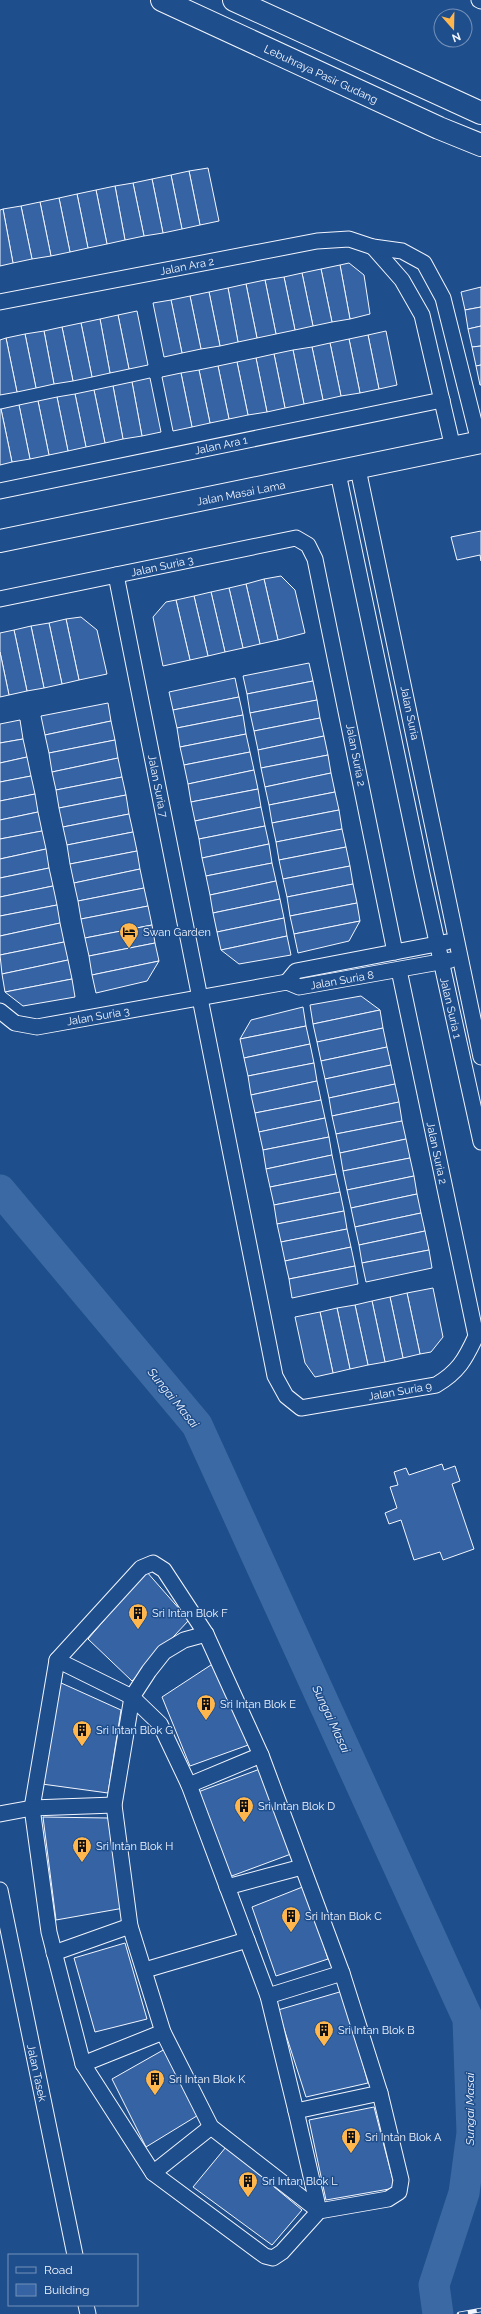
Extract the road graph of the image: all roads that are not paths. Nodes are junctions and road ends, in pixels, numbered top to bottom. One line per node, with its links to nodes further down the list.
1 (162, 0): 4 (main road, Lebuhraya Pasir Gudang)
2 (234, 0): 3 (main road)
3 (481, 113)
4 (481, 145)
5 (373, 247): 6 (street, Jalan Ara 2); 7 (street); 8 (street, Jalan Ara 2)
6 (0, 302)
7 (442, 400): 9 (street); 11 (street, Jalan Ara 1)
8 (480, 442): 9 (main road, Jalan Masai Lama)
9 (452, 448): 10 (main road, Jalan Masai Lama)
10 (348, 471): 12 (main road, Jalan Masai Lama); 16 (street, Jalan Suria); 17 (street, Jalan Suria)
11 (0, 491)
12 (0, 541)
13 (315, 559): 14 (street, Jalan Suria 3); 19 (street, Jalan Suria 2)
14 (116, 575): 15 (street, Jalan Suria 3); 24 (street, Jalan Suria 7)
15 (0, 599)
16 (422, 874): 18 (street, Jalan Suria 1)
17 (457, 940): 18 (street); 20 (street, Jalan Suria)
18 (437, 944): 19 (street); 21 (street, Jalan Suria 1)
19 (395, 952): 23 (street)
20 (461, 958): 21 (street, Jalan Suria 8); 26 (street, Jalan Suria 1)
21 (441, 962): 22 (street, Jalan Suria 8); 27 (street, Jalan Suria 1)
22 (399, 970): 23 (street, Jalan Suria 8); 28 (street, Jalan Suria 2)
23 (287, 982): 24 (street, Jalan Suria 8)
24 (200, 997): 25 (street, Jalan Suria 3); 29 (street, Jalan Suria 7)
25 (0, 1011)
26 (481, 1057)
27 (481, 1142)
28 (476, 1336): 29 (street, Jalan Suria 9)
29 (301, 1408)
30 (206, 1634): 31 (street); 32 (street); 33 (street)
31 (56, 1660): 32 (street); 36 (street)
32 (132, 1697): 34 (street); 35 (street)
33 (261, 1755): 34 (street); 38 (street)
34 (189, 1785): 39 (street)
35 (114, 1806): 36 (street); 41 (street)
36 (32, 1808): 37 (street); 43 (street)
37 (0, 1814)
38 (302, 1866): 39 (street); 45 (street)
39 (227, 1888): 42 (street)
40 (0, 1890): 54 (street, Jalan Tasek)
41 (130, 1926): 43 (street); 44 (street)
42 (247, 1940): 44 (street); 46 (street)
43 (54, 1953): 48 (street)
44 (145, 1970): 47 (street)
45 (342, 1973): 46 (street); 49 (street)
46 (268, 1996): 50 (street)
47 (163, 2032): 48 (street); 51 (street)
48 (83, 2064): 52 (street)
49 (380, 2093): 50 (street); 53 (street)
50 (296, 2111): 53 (street)
51 (211, 2127): 52 (street); 53 (street)
52 (153, 2173): 53 (street)
53 (319, 2211)
54 (74, 2254)

